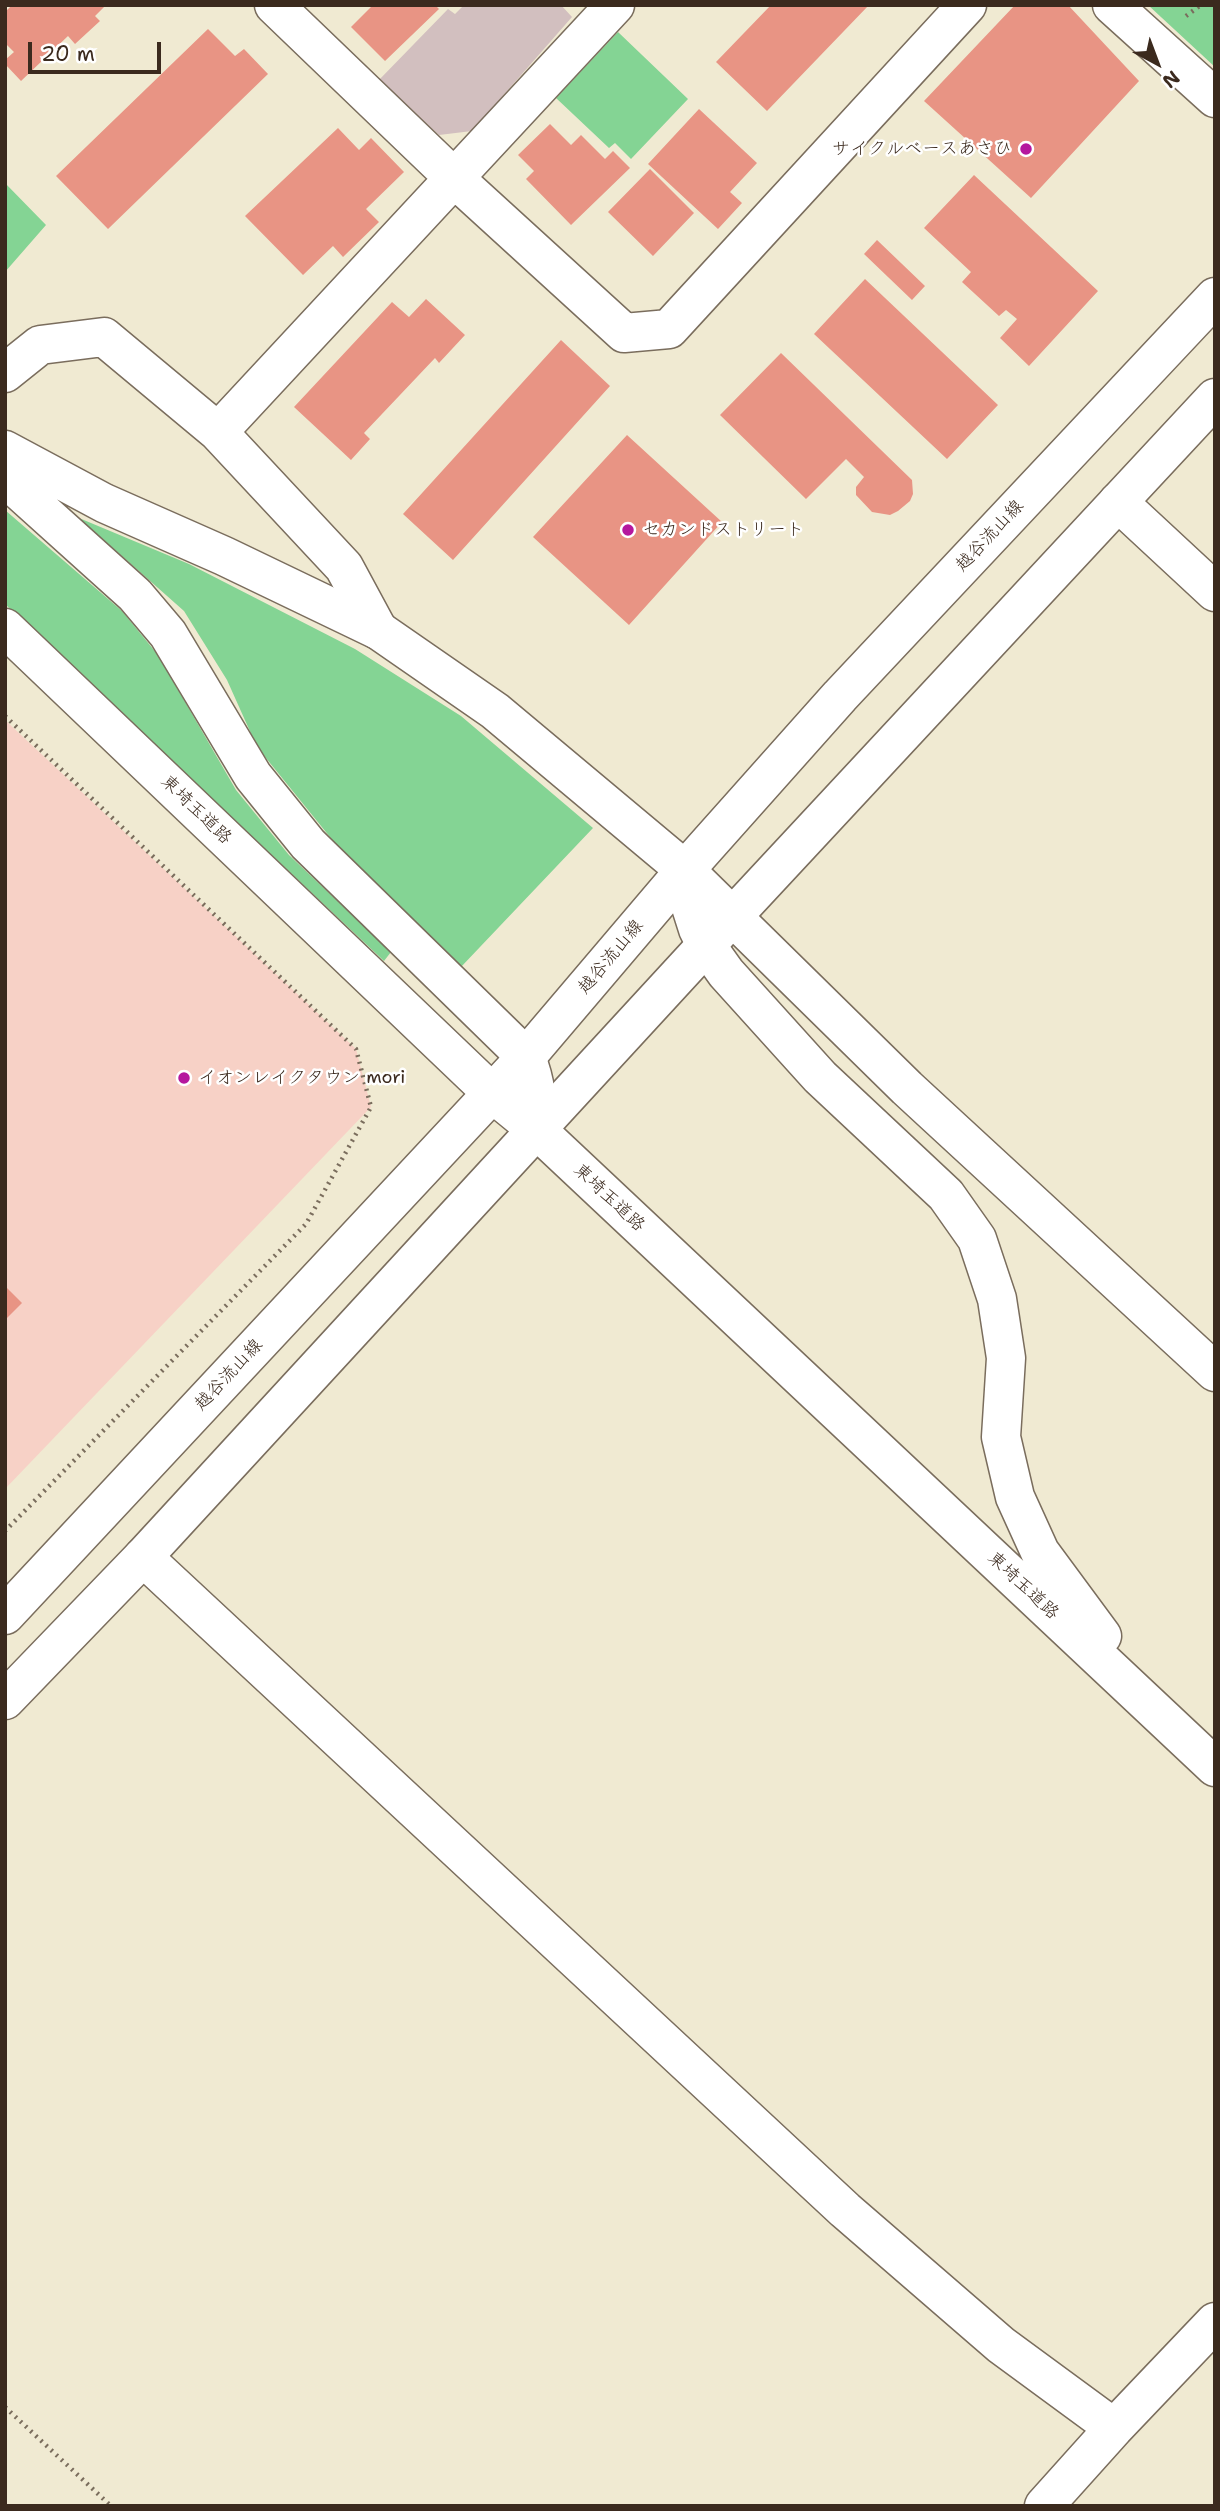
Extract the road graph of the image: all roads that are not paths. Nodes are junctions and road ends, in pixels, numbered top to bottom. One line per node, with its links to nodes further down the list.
1 (274, 5): 6 (main road)
2 (615, 5): 6 (main road)
3 (967, 5): 6 (main road)
4 (1112, 5): 5 (main road)
5 (1215, 98)
6 (453, 177): 10 (main road)
7 (1215, 297): 17 (main road, 越谷流山線)
8 (5, 373): 10 (main road)
9 (1215, 398): 13 (main road)
10 (218, 432): 16 (main road)
11 (5, 450): 16 (main road)
12 (5, 478): 20 (main road)
13 (1118, 502): 14 (main road); 18 (main road)
14 (1215, 592)
15 (5, 628): 21 (main road, 東埼玉道路)
16 (378, 629): 17 (main road)
17 (685, 870): 18 (main road); 19 (main road); 20 (main road, 越谷流山線)
18 (733, 916): 19 (main road); 23 (main road)
19 (706, 945): 22 (main road); 27 (main road)
20 (526, 1057): 21 (main road, 越谷流山線); 22 (main road)
21 (492, 1093): 22 (main road, 東埼玉道路); 25 (main road, 越谷流山線)
22 (536, 1129): 24 (main road); 27 (main road, 東埼玉道路)
23 (1215, 1371)
24 (143, 1556): 26 (main road); 30 (main road)
25 (5, 1615)
26 (5, 1700)
27 (1157, 1712): 28 (main road, 東埼玉道路)
28 (1215, 1767)
29 (1215, 2322): 30 (main road)
30 (1114, 2428): 31 (main road)
31 (1044, 2506)

